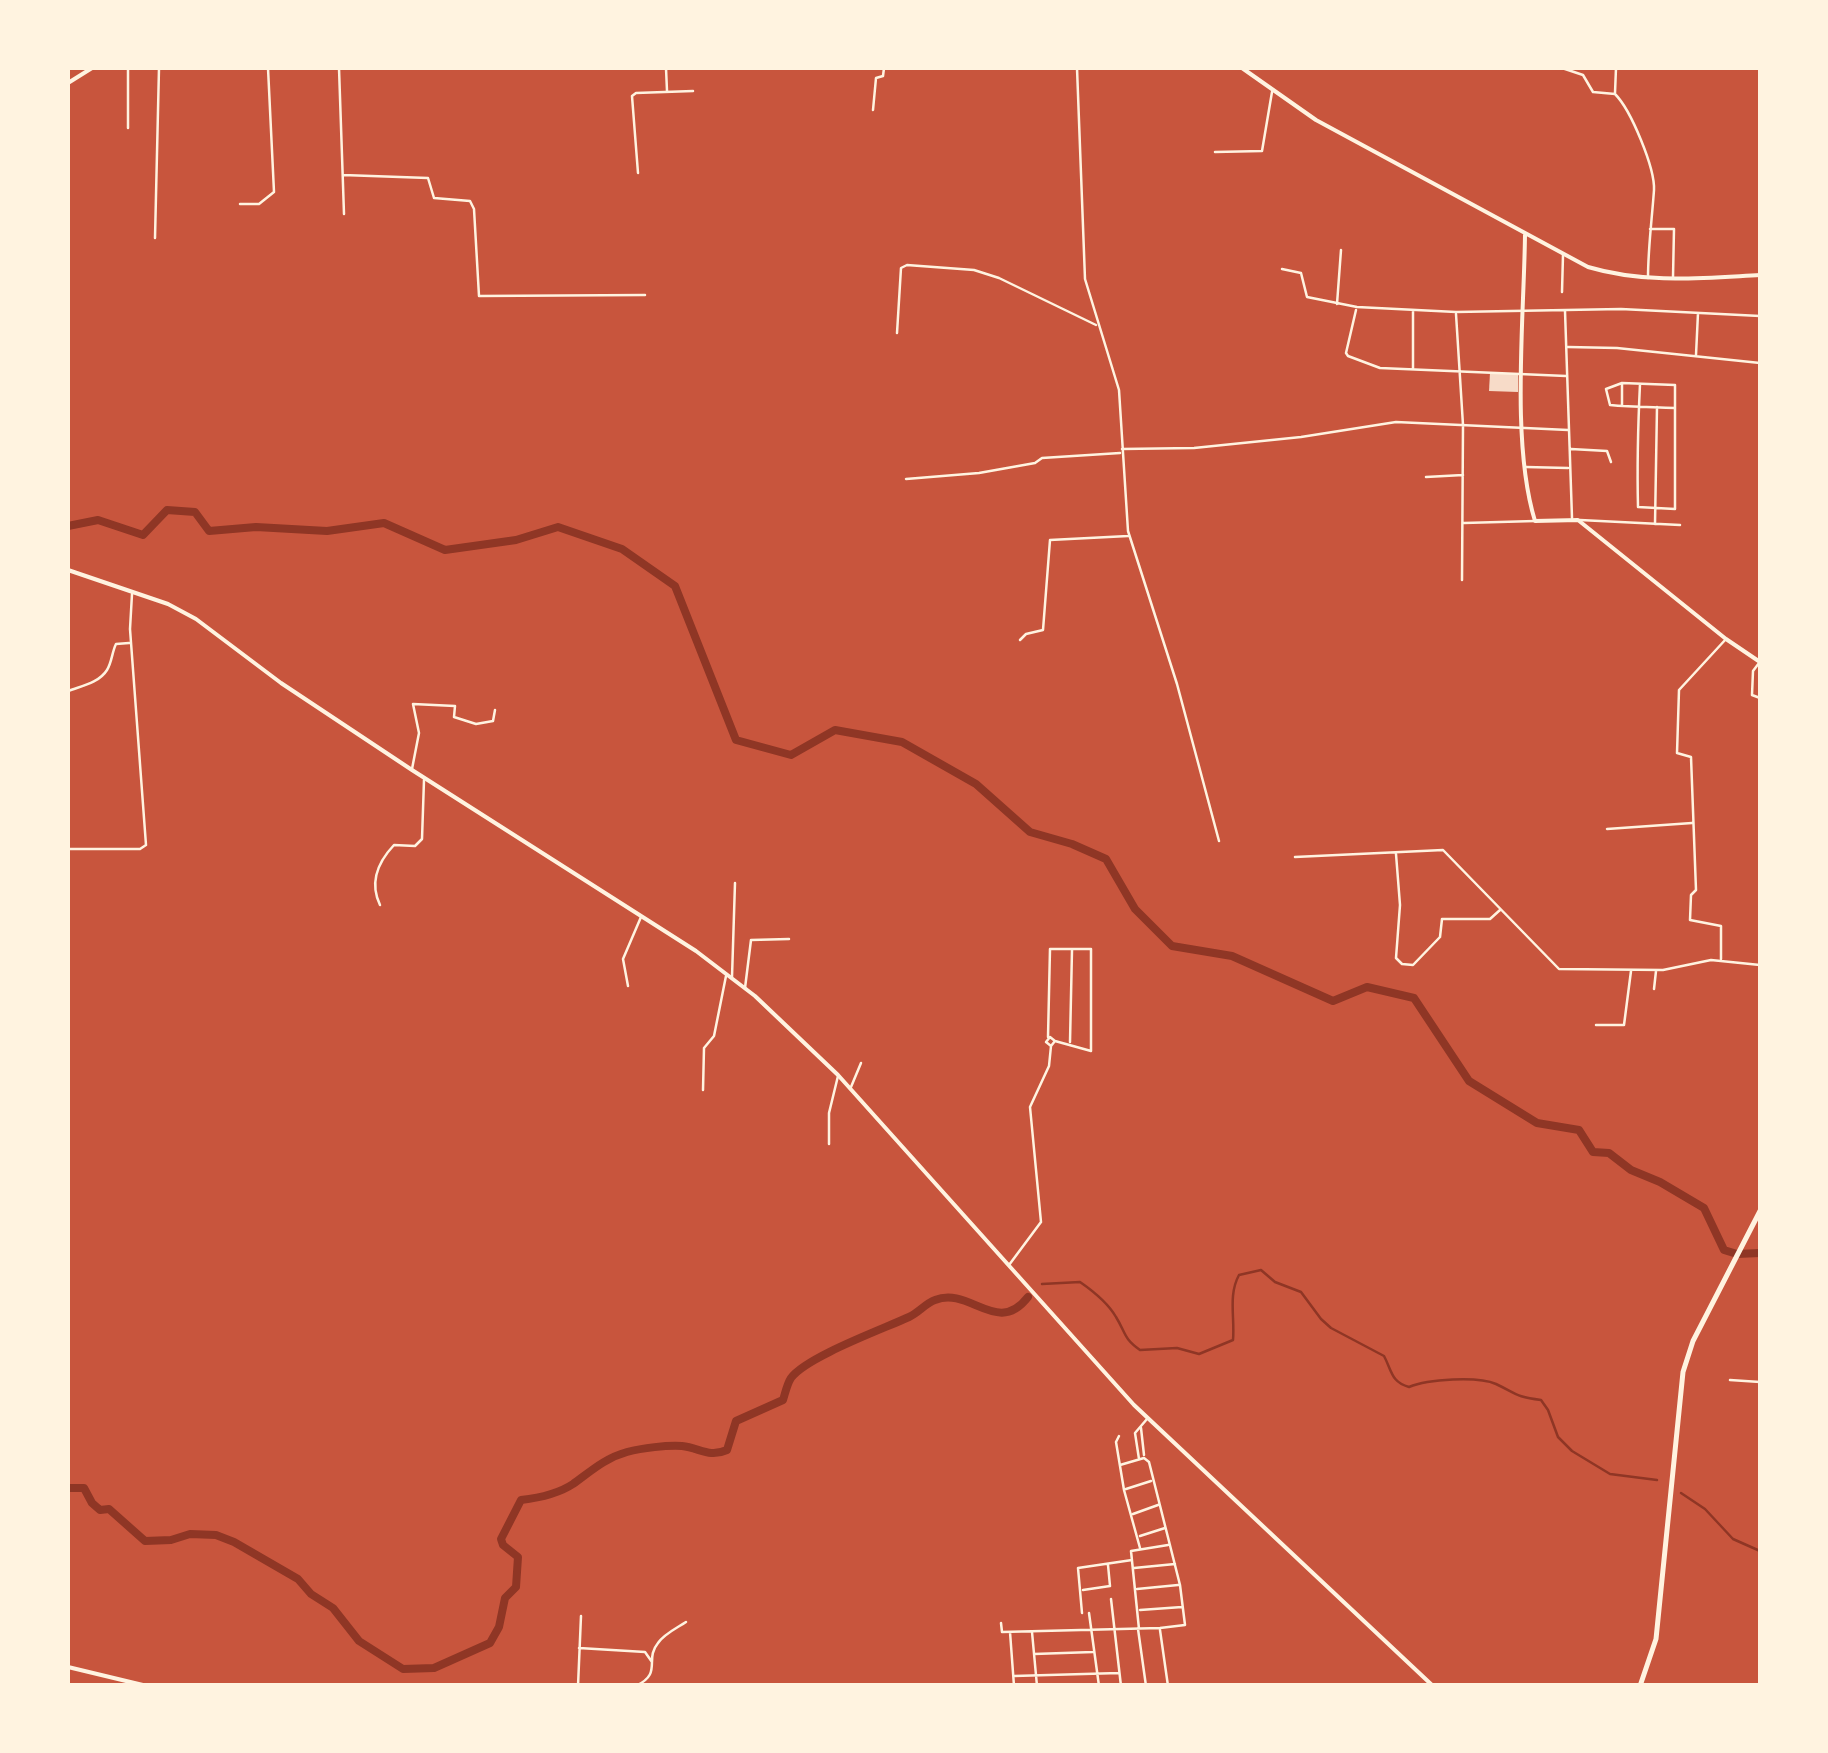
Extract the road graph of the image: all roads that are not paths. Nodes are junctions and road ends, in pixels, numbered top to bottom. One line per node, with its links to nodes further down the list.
1 (92, 68): 12 (main road)
2 (128, 68): 19 (street)
3 (159, 68): 27 (street)
4 (268, 68): 23 (street)
5 (339, 68): 22 (street)
6 (666, 68): 16 (street)
7 (884, 68): 18 (street)
8 (1077, 68): 44 (street)
9 (1243, 68): 14 (main road)
10 (1562, 68): 17 (street)
11 (1616, 68): 17 (street)
12 (82, 70): 13 (main road)
13 (68, 83)
14 (1272, 89): 20 (street); 26 (main road)
15 (693, 91): 16 (street)
16 (667, 92): 21 (street)
17 (1615, 94): 25 (street)
18 (874, 110)
19 (128, 128)
20 (1215, 152)
21 (638, 173)
22 (343, 175): 24 (street); 35 (street)
23 (240, 204)
24 (344, 214)
25 (1648, 228): 32 (street); 33 (street)
26 (1525, 235): 29 (main road); 39 (main road)
27 (155, 238)
28 (1340, 250): 36 (street)
29 (1563, 254): 32 (main road); 34 (street)
30 (1282, 269): 36 (street)
31 (1760, 275): 33 (main road)
32 (1648, 278): 33 (main road)
33 (1672, 280)
34 (1562, 292)
35 (645, 295)
36 (1337, 305): 37 (street)
37 (1357, 307): 38 (street); 49 (street)
38 (1413, 310): 41 (street); 49 (street)
39 (1524, 310): 40 (street); 41 (street); 51 (main road)
40 (1565, 310): 42 (street); 46 (street)
41 (1456, 312): 50 (street)
42 (1698, 312): 43 (street); 47 (street)
43 (1760, 316)
44 (1098, 326): 45 (street); 63 (street)
45 (897, 333)
46 (1565, 347): 47 (street); 52 (street)
47 (1696, 357): 48 (street)
48 (1760, 363)
49 (1413, 369): 50 (street)
50 (1460, 373): 51 (street); 59 (street)
51 (1522, 373): 52 (street); 60 (main road)
52 (1566, 376): 61 (street)
53 (1622, 383): 54 (street); 55 (street); 55 (street)
54 (1640, 384): 56 (street); 58 (street)
55 (1622, 406): 56 (street)
56 (1639, 407): 57 (street); 70 (street)
57 (1658, 407): 58 (street); 70 (street)
58 (1675, 408): 70 (street)
59 (1463, 426): 60 (street); 63 (street); 67 (street)
60 (1523, 430): 61 (street); 65 (main road)
61 (1568, 430): 62 (street)
62 (1569, 449): 64 (street); 66 (street)
63 (1121, 451): 69 (street); 76 (street)
64 (1612, 462)
65 (1524, 467): 66 (street); 72 (main road)
66 (1570, 468): 71 (street)
67 (1463, 474): 68 (street); 73 (street)
68 (1426, 477)
69 (906, 479)
70 (1656, 508): 74 (street)
71 (1575, 520): 72 (main road); 74 (street); 80 (main road)
72 (1535, 521): 73 (street)
73 (1463, 523): 78 (street)
74 (1656, 524): 75 (street)
75 (1680, 525)
76 (1129, 536): 81 (street); 91 (street)
77 (68, 570): 79 (main road)
78 (1462, 580)
79 (132, 592): 82 (street); 87 (main road)
80 (1726, 639): 83 (main road); 89 (street)
81 (1020, 640)
82 (131, 643): 84 (street); 92 (street)
83 (1760, 662): 85 (street)
84 (68, 691)
85 (1760, 698)
86 (496, 710): 87 (street)
87 (412, 770): 88 (main road)
88 (424, 778): 96 (street); 98 (main road)
89 (1694, 823): 90 (street); 101 (street)
90 (1607, 829)
91 (1219, 840)
92 (68, 849)
93 (1396, 852): 94 (street); 97 (street); 97 (street)
94 (1295, 857)
95 (735, 883): 105 (street)
96 (380, 905)
97 (1501, 910): 103 (street)
98 (641, 916): 105 (main road); 106 (street)
99 (789, 939): 108 (street)
100 (1072, 949): 110 (street); 111 (street); 111 (street)
101 (1721, 961): 102 (street); 104 (street)
102 (1760, 965)
103 (1631, 970): 104 (street); 109 (street)
104 (1656, 970): 107 (street)
105 (729, 976): 108 (main road); 115 (street)
106 (628, 986)
107 (1654, 988)
108 (745, 989): 113 (main road)
109 (1596, 1025)
110 (1053, 1044): 111 (street); 118 (street)
111 (1070, 1044)
112 (861, 1063): 114 (street)
113 (838, 1075): 114 (main road); 116 (street)
114 (850, 1088): 118 (main road)
115 (703, 1090)
116 (829, 1144)
117 (1760, 1211): 177 (main road)
118 (1009, 1265): 121 (main road)
119 (1730, 1380): 120 (street)
120 (1760, 1382)
121 (1148, 1418): 123 (street); 176 (main road)
122 (1119, 1436): 124 (street)
123 (1141, 1459): 124 (street); 125 (street)
124 (1120, 1465): 126 (street)
125 (1153, 1480): 126 (street); 127 (street)
126 (1124, 1490): 128 (street)
127 (1159, 1504): 128 (street); 129 (street)
128 (1131, 1514): 130 (street)
129 (1165, 1528): 130 (street); 131 (street)
130 (1138, 1536): 132 (street)
131 (1170, 1545): 132 (street); 135 (street)
132 (1141, 1549): 133 (street)
133 (1132, 1560): 134 (street); 136 (street)
134 (1108, 1564): 139 (street); 139 (street)
135 (1175, 1564): 136 (street); 137 (street)
136 (1132, 1568): 138 (street)
137 (1180, 1585): 138 (street); 141 (street)
138 (1135, 1589): 142 (street)
139 (1080, 1590): 143 (street)
140 (1111, 1598): 150 (street)
141 (1183, 1606): 142 (street); 148 (street)
142 (1138, 1610): 149 (street)
143 (1082, 1613)
144 (1089, 1613): 151 (street)
145 (580, 1616): 154 (street)
146 (686, 1622): 157 (street)
147 (1002, 1624): 152 (street)
148 (1160, 1628): 149 (street); 175 (street)
149 (1139, 1629): 150 (street); 174 (street)
150 (1113, 1630): 151 (street); 159 (street)
151 (1091, 1631): 153 (street); 155 (street)
152 (1010, 1632): 153 (street); 163 (street)
153 (1032, 1632): 156 (street)
154 (580, 1648): 157 (street); 166 (street)
155 (1094, 1652): 156 (street); 161 (street)
156 (1034, 1654): 164 (street)
157 (652, 1662): 167 (street)
158 (68, 1666): 165 (main road)
159 (1119, 1673): 161 (street); 173 (street)
160 (1076, 1674): 161 (street); 162 (street); 171 (street)
161 (1097, 1674): 172 (street)
162 (1057, 1675): 164 (street); 170 (street)
163 (1014, 1676): 164 (street); 168 (street)
164 (1036, 1676): 169 (street)
165 (147, 1686)
166 (578, 1686)
167 (636, 1686)
168 (1014, 1686)
169 (1037, 1686)
170 (1058, 1686)
171 (1078, 1686)
172 (1099, 1686)
173 (1120, 1686)
174 (1146, 1686)
175 (1168, 1686)
176 (1434, 1686)
177 (1640, 1686)

